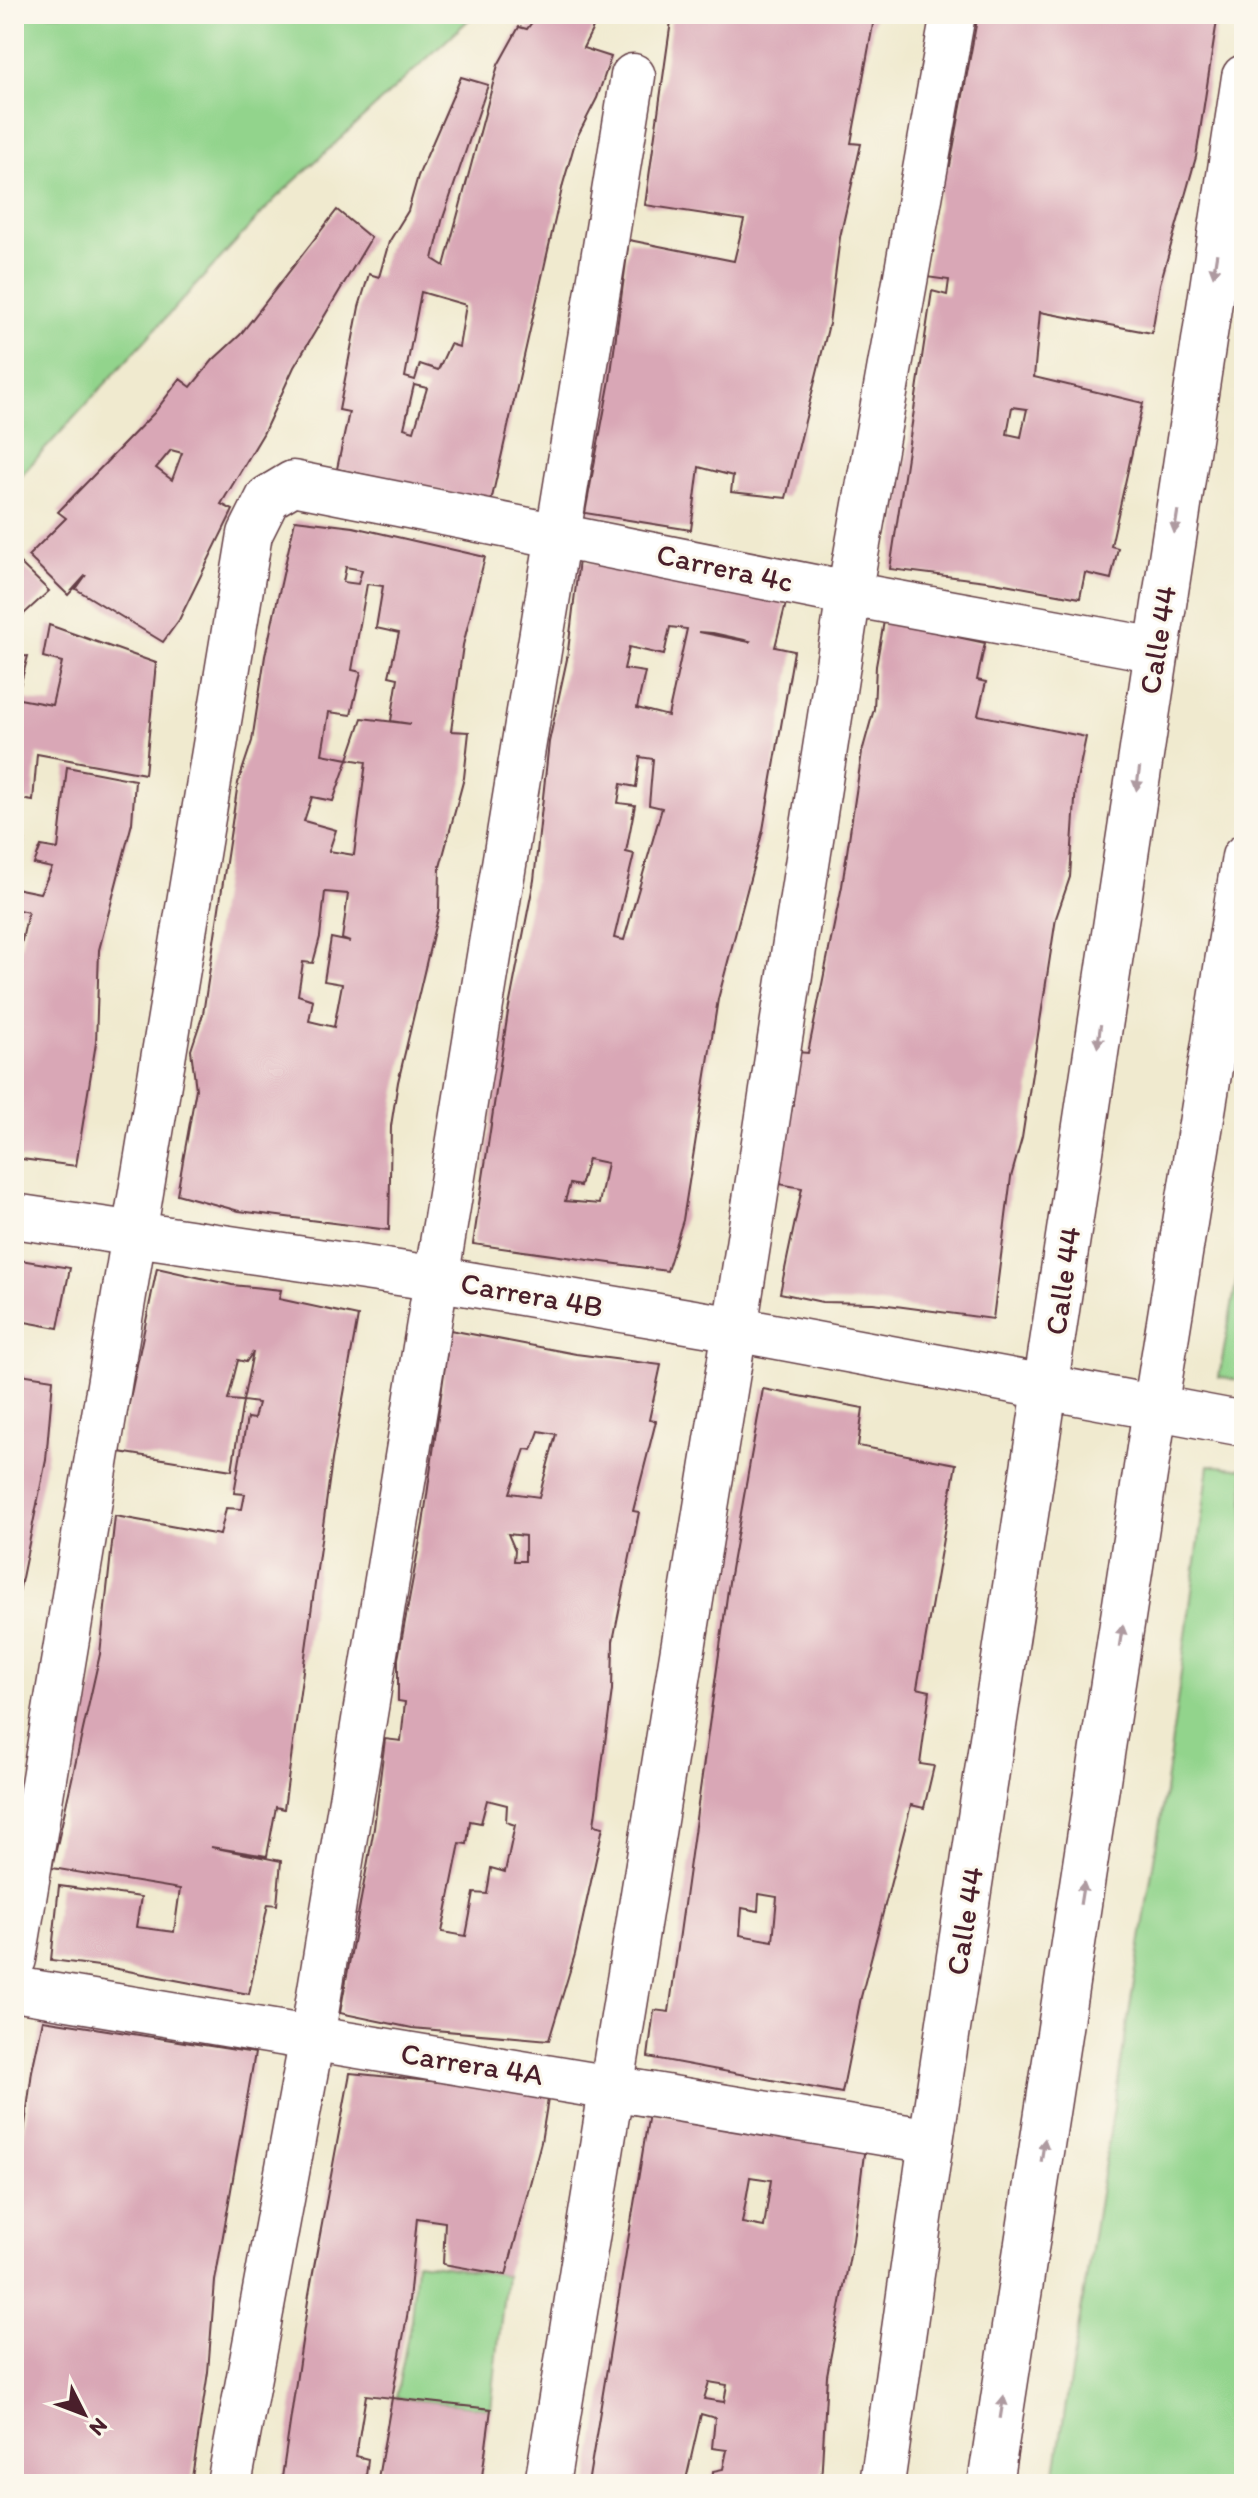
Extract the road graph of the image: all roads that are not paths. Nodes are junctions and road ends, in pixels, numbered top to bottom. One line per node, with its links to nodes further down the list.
1 (953, 14): 5 (street)
2 (633, 76): 4 (street)
3 (1244, 77): 6 (street, Calle 44, one-way to 6)
4 (560, 535): 5 (street, Carrera 4c); 9 (street, Carrera 4c); 10 (street)
5 (849, 594): 6 (street, Carrera 4c); 11 (street)
6 (1157, 650): 12 (street, Calle 44, one-way to 12)
7 (1244, 857): 13 (street)
8 (14, 1216): 9 (street, Carrera 4B)
9 (131, 1236): 10 (street, Carrera 4B); 15 (street)
10 (439, 1279): 11 (street, Carrera 4B); 17 (street)
11 (735, 1329): 12 (street, Carrera 4B); 18 (street)
12 (1047, 1390): 13 (street, Carrera 4B); 19 (street, Calle 44)
13 (1155, 1409): 14 (street, Carrera 4B); 23 (street, one-way to 13)
14 (1244, 1424)
15 (14, 1959)
16 (14, 1989): 17 (street, Carrera 4A)
17 (312, 2038): 18 (street, Carrera 4A); 20 (street)
18 (613, 2087): 19 (street, Carrera 4A); 21 (street)
19 (931, 2141): 22 (street, Calle 44)
20 (229, 2484)
21 (547, 2484)
22 (882, 2484)
23 (990, 2484)

